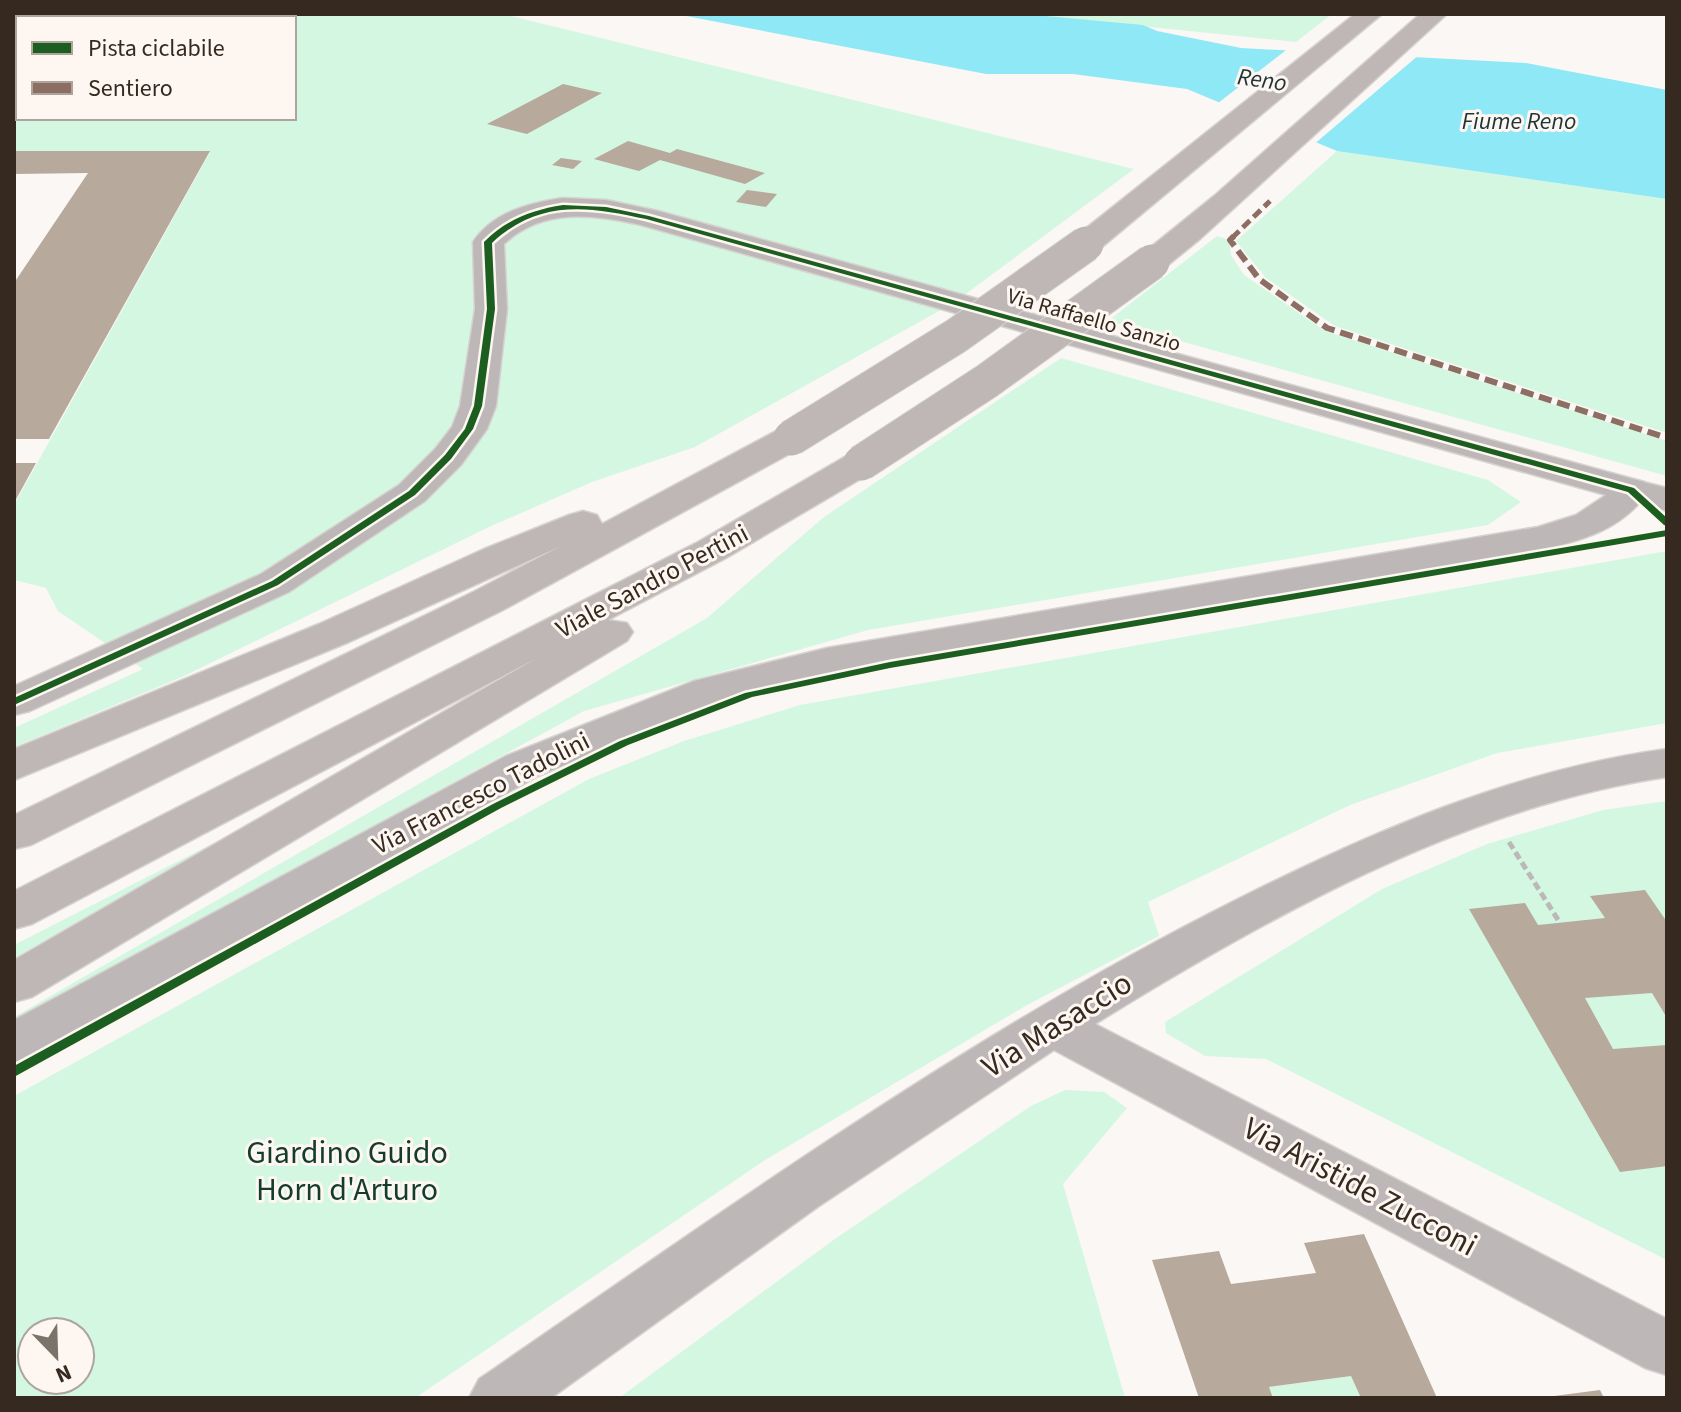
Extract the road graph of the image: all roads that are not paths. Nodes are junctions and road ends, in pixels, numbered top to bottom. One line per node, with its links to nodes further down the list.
1 (1370, 14): 3 (highway, bridge)
2 (1435, 14): 5 (highway, Viale Sandro Pertini, bridge)
3 (746, 460): 8 (highway); 9 (highway)
4 (1649, 495): 6 (street, Via Raffaello Sanzio); 13 (street, Via Francesco Tadolini)
5 (712, 550): 10 (highway, Viale Sandro Pertini); 11 (highway)
6 (14, 702)
7 (1667, 763): 12 (street, Via Masaccio)
8 (14, 766)
9 (14, 834)
10 (14, 912)
11 (14, 984)
12 (1052, 1025): 14 (street, Via Aristide Zucconi); 15 (street, Via Masaccio)
13 (14, 1044)
14 (1667, 1349)
15 (501, 1398)

